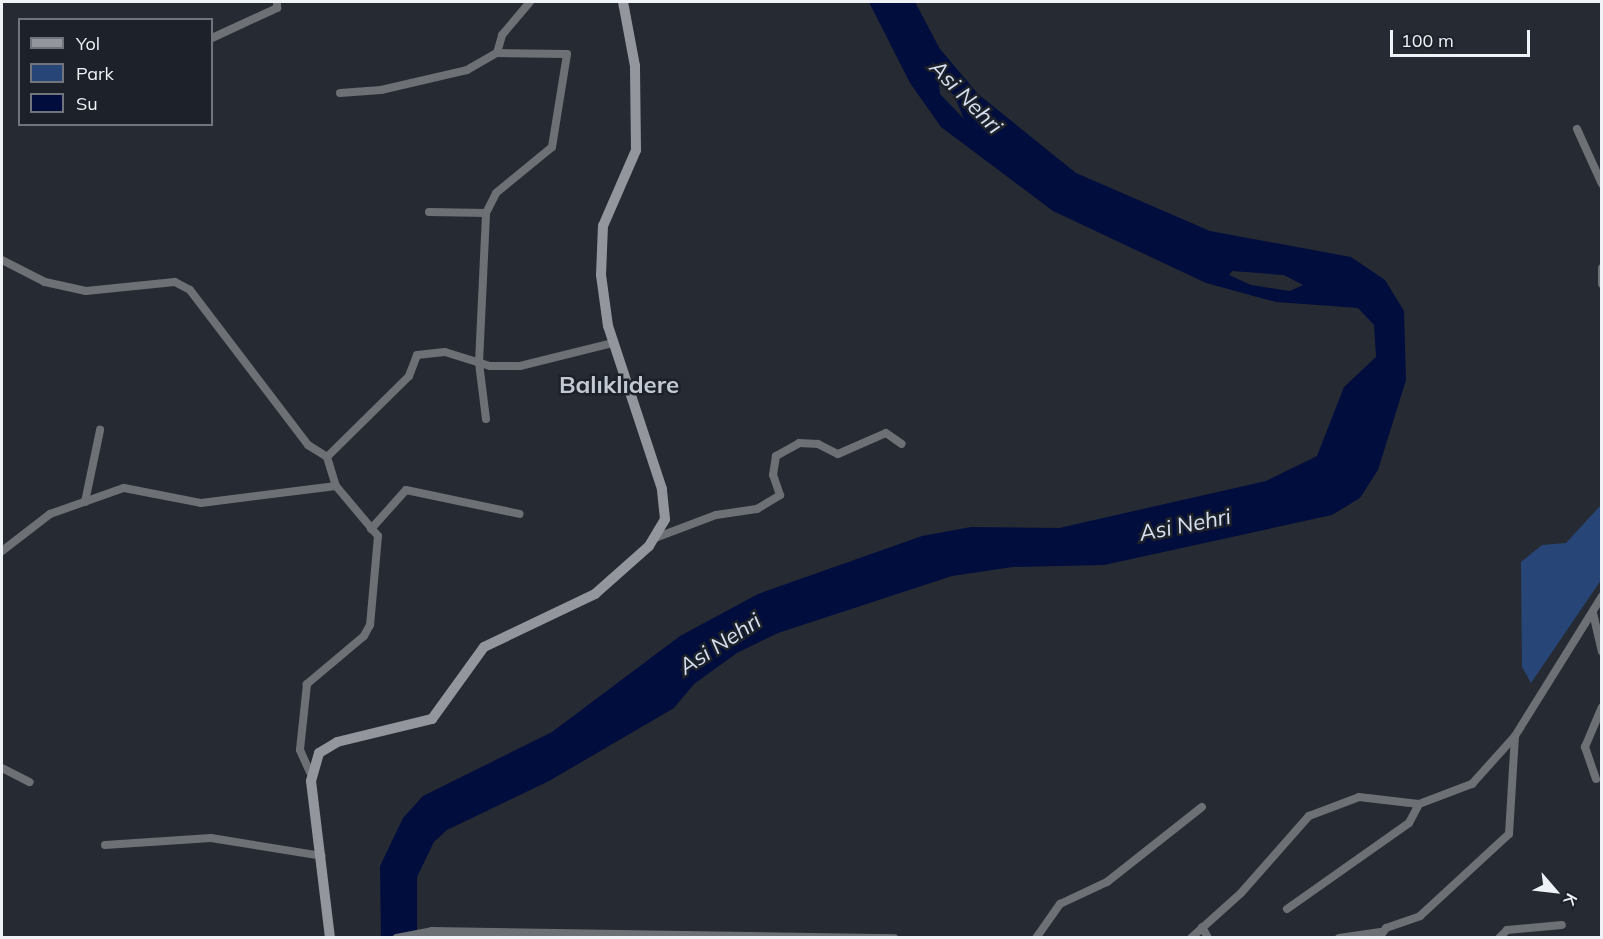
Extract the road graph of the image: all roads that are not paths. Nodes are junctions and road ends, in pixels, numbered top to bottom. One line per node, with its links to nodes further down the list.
1 (277, 2): 4 (street)
2 (530, 2): 5 (street)
3 (623, 2): 14 (main road)
4 (213, 38)
5 (497, 53): 6 (street); 10 (street)
6 (340, 93)
7 (1577, 129): 8 (street)
8 (1602, 184)
9 (429, 212): 10 (street)
10 (486, 213): 15 (street)
11 (2, 261): 19 (street)
12 (1602, 268): 13 (street)
13 (1602, 284)
14 (612, 343): 15 (street); 24 (main road)
15 (479, 363): 16 (street); 19 (street)
16 (486, 419)
17 (100, 429): 21 (street)
18 (902, 444): 24 (street)
19 (327, 457): 20 (street)
20 (336, 486): 21 (street); 23 (street)
21 (86, 502): 25 (street)
22 (520, 514): 23 (street)
23 (370, 529): 32 (street)
24 (655, 538): 32 (main road)
25 (2, 551)
26 (1602, 596): 27 (street)
27 (1593, 613): 28 (street); 30 (street)
28 (1602, 651)
29 (1602, 706): 33 (street)
30 (1515, 736): 35 (street); 42 (street)
31 (2, 768): 34 (street)
32 (310, 772): 38 (main road)
33 (1596, 779)
34 (30, 782)
35 (1419, 804): 39 (street); 41 (street)
36 (1202, 807): 46 (street)
37 (105, 845): 38 (street)
38 (322, 856): 43 (main road)
39 (1287, 909)
40 (1562, 925): 50 (street)
41 (1202, 927): 47 (street); 48 (street)
42 (1380, 934): 49 (street)
43 (330, 938)
44 (396, 938): 45 (street)
45 (894, 938)
46 (1036, 938)
47 (1191, 938)
48 (1208, 938)
49 (1339, 938)
50 (1499, 938)

